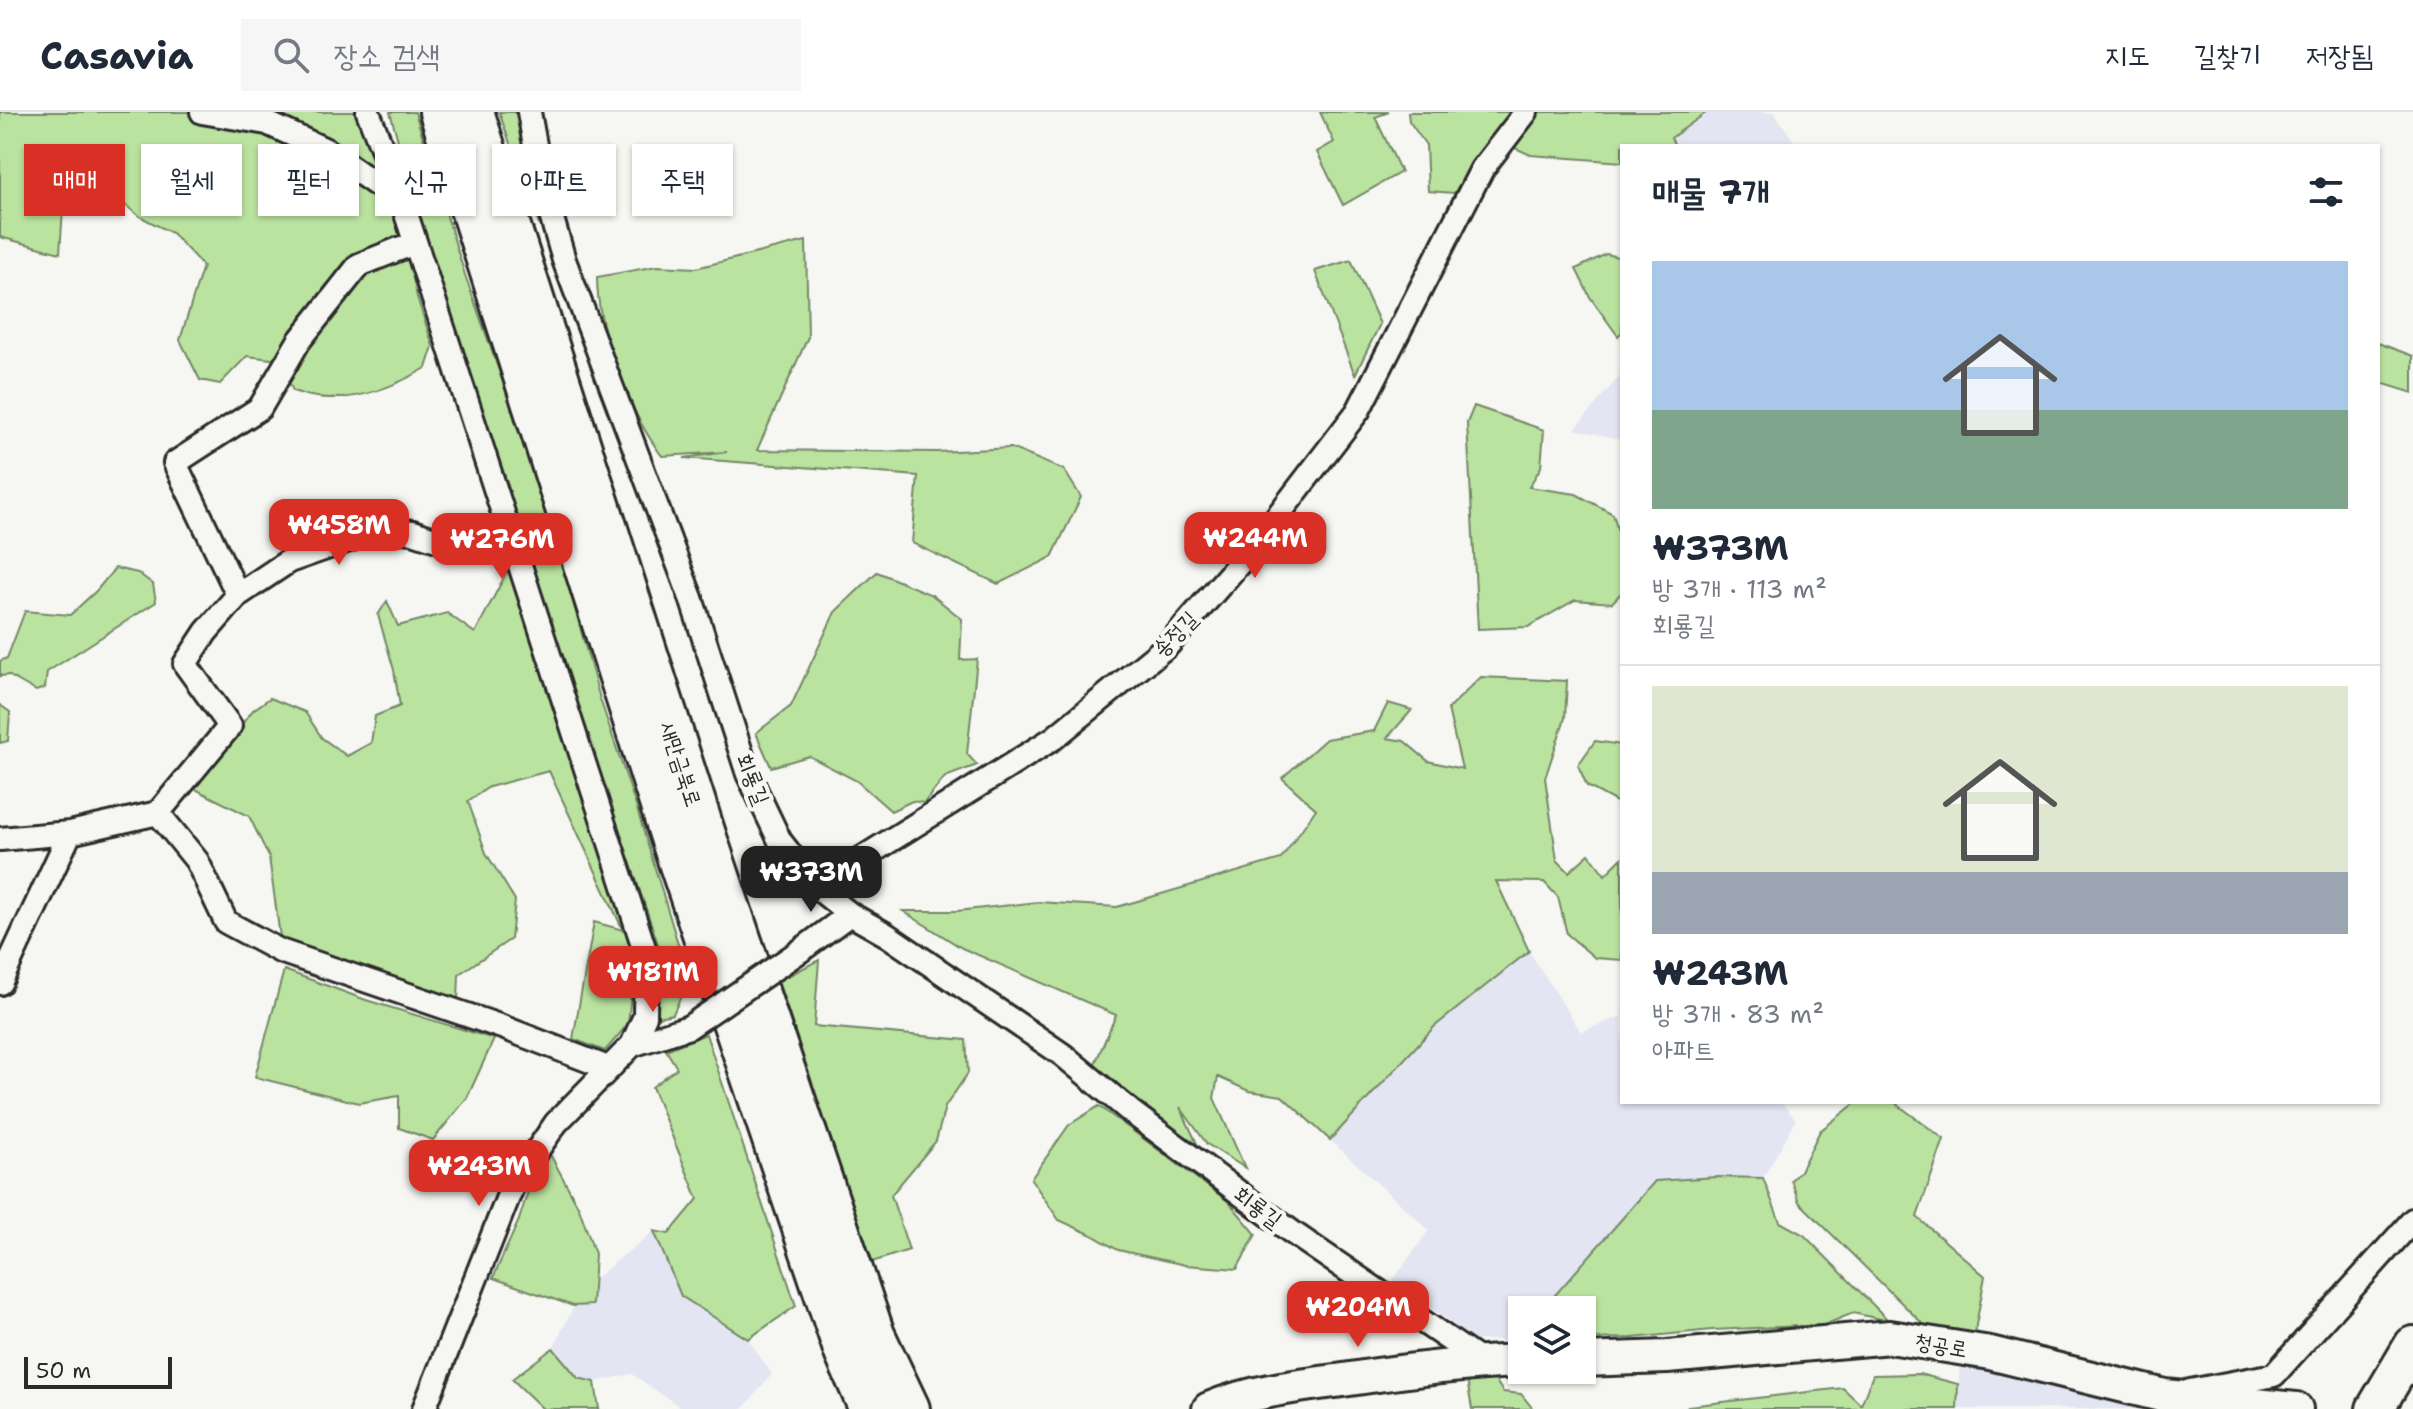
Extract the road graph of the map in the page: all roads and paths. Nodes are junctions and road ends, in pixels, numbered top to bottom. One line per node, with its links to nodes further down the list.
1 (202, 112): 8 (street)
2 (368, 112): 7 (street)
3 (441, 112): 30 (highway, 새만금북로)
4 (472, 112): 31 (highway, 새만금북로)
5 (529, 112): 16 (street, 회룡길)
6 (1526, 112): 16 (street, 송정길)
7 (380, 144)
8 (375, 184)
9 (406, 216): 10 (street)
10 (414, 243): 12 (street); 19 (street)
11 (443, 542): 12 (street)
12 (238, 595): 13 (street)
13 (158, 813): 14 (street); 20 (street)
14 (70, 833): 15 (street); 18 (street)
15 (0, 839)
16 (816, 887): 17 (street, 회룡길)
17 (850, 914): 19 (street, bridge); 25 (street, 회룡길)
18 (0, 983)
19 (632, 1045): 20 (street)
20 (608, 1068): 29 (street)
21 (2413, 1220): 27 (street)
22 (2413, 1345): 33 (main road)
23 (1596, 1360): 27 (street, 청공로)
24 (1508, 1361): 25 (street)
25 (1482, 1362): 32 (street)
26 (2413, 1394): 34 (main road)
27 (2165, 1396): 28 (street, 청공로)
28 (2291, 1408)
29 (424, 1409)
30 (871, 1409)
31 (908, 1409)
32 (1209, 1409)
33 (2375, 1409)
34 (2404, 1409)

